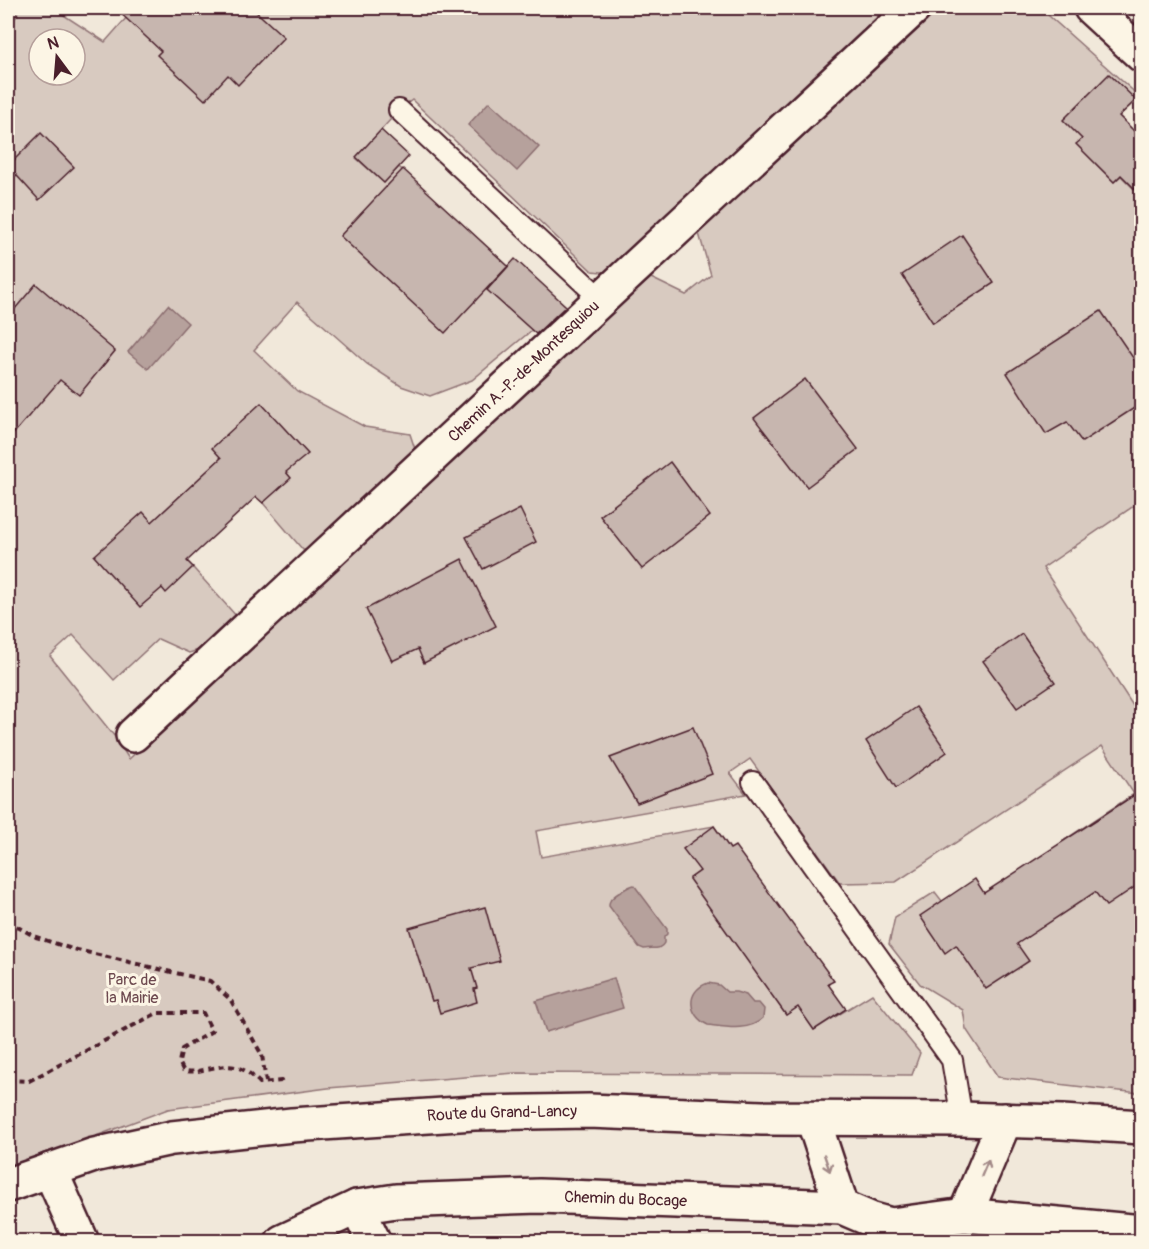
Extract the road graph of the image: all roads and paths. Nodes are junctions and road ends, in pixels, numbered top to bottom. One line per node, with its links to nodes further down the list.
1 (914, 8): 5 (street, Chemin A.-P.-de-Montesquiou)
2 (1091, 8): 3 (street)
3 (1141, 53)
4 (399, 110): 5 (lane)
5 (601, 299): 6 (street, Chemin A.-P.-de-Montesquiou)
6 (133, 735)
7 (753, 782): 13 (lane)
8 (8, 920): 10 (path)
9 (8, 1080): 10 (path)
10 (266, 1082): 11 (path)
11 (285, 1089)
12 (813, 1119): 13 (street, Route du Grand-Lancy); 16 (street, Route du Grand-Lancy); 19 (street, one-way to 19)
13 (962, 1119): 14 (street, Route du Grand-Lancy)
14 (1005, 1120): 15 (street, Route du Grand-Lancy); 20 (street, one-way to 14)
15 (1142, 1127)
16 (50, 1170): 17 (street, Route du Grand-Lancy); 23 (street)
17 (8, 1185)
18 (357, 1207): 19 (street, Chemin du Bocage); 24 (street, Chemin du Bocage); 25 (street)
19 (842, 1207): 22 (street, Chemin du Bocage)
20 (964, 1215): 21 (street, Chemin du Bocage); 22 (street, Chemin du Bocage)
21 (1142, 1232)
22 (895, 1233)
23 (82, 1242)
24 (282, 1242)
25 (374, 1242)

